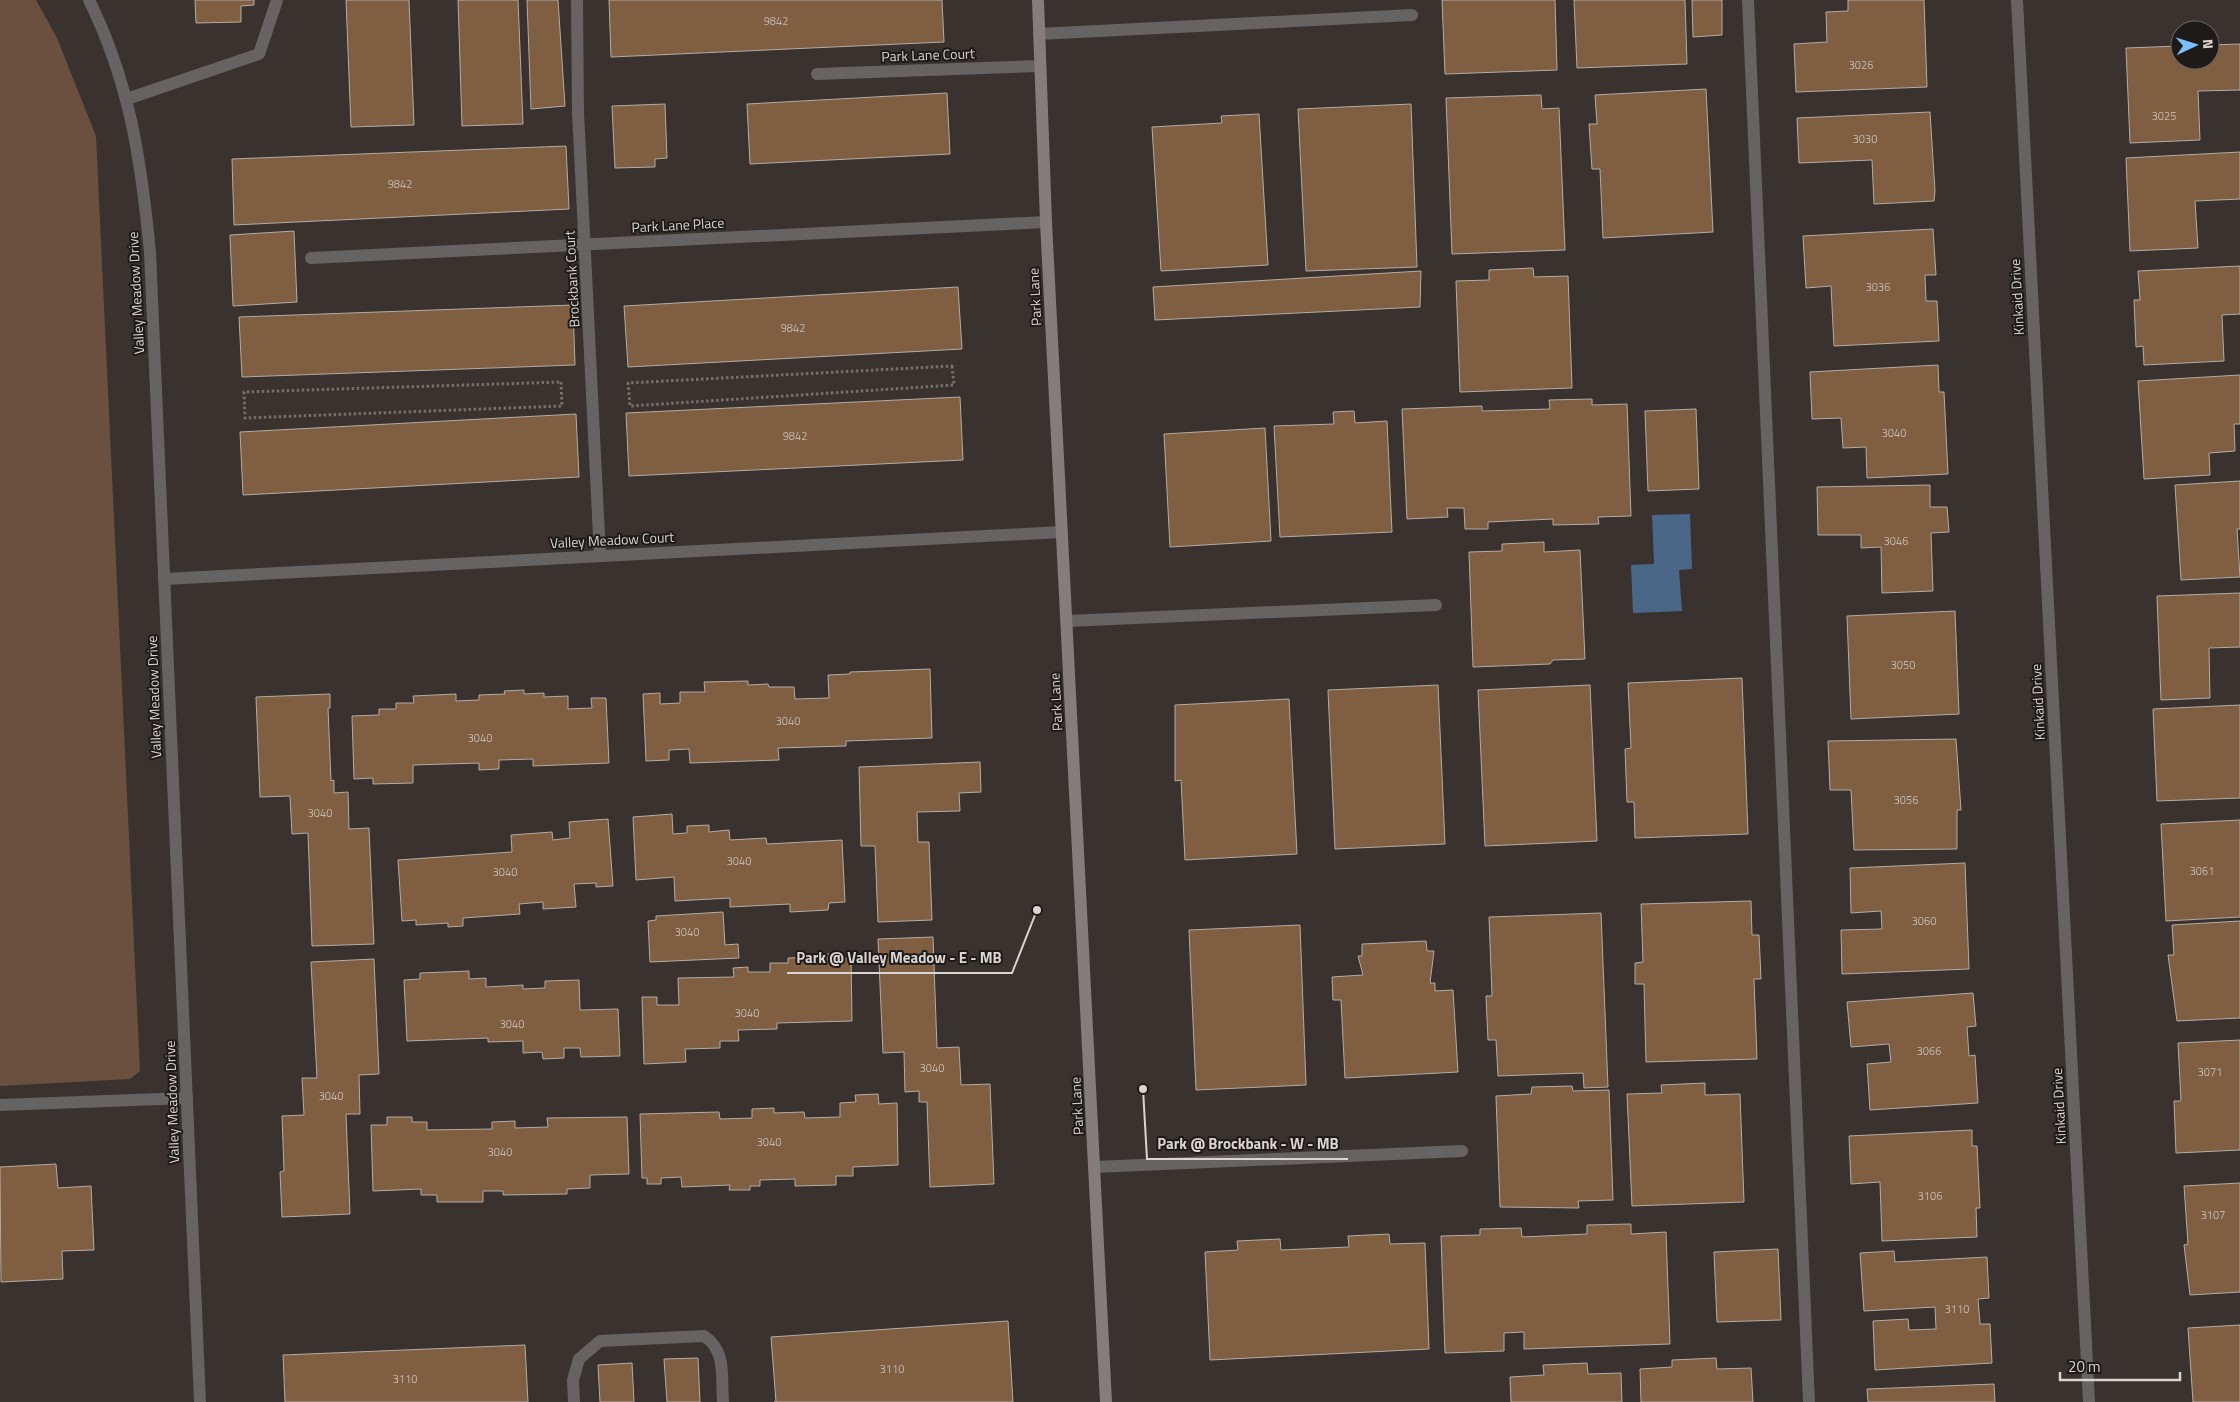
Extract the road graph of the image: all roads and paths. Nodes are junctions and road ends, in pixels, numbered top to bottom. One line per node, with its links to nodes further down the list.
1 (89, 0): 11 (street, Valley Meadow Drive)
2 (276, 0): 11 (street)
3 (577, 0): 13 (street, Brockbank Court)
4 (1038, 0): 8 (street, Park Lane)
5 (1748, 0): 30 (street)
6 (2017, 0): 31 (street, Kinkaid Drive)
7 (1412, 15): 8 (street)
8 (1039, 34): 9 (street, Park Lane)
9 (1040, 66): 10 (street, Park Lane Court); 12 (street, Park Lane)
10 (817, 74)
11 (127, 99): 19 (street, Valley Meadow Drive)
12 (1046, 222): 13 (street, Park Lane Place); 17 (street, Park Lane)
13 (585, 244): 14 (street, Park Lane Place); 18 (street, Brockbank Court)
14 (311, 258)
15 (952, 366): 15 (path)
16 (562, 406): 16 (path)
17 (1062, 532): 18 (street, Valley Meadow Court); 21 (street, Park Lane)
18 (600, 556): 19 (street, Valley Meadow Court)
19 (164, 579): 22 (street, Valley Meadow Drive)
20 (1436, 604): 21 (street)
21 (1066, 621): 25 (street, Park Lane)
22 (187, 1098): 23 (street); 26 (street, Valley Meadow Drive)
23 (0, 1105)
24 (1462, 1151): 25 (street)
25 (1095, 1167): 29 (street, Park Lane)
26 (200, 1402)
27 (574, 1402): 28 (street)
28 (722, 1402)
29 (1106, 1402)
30 (1809, 1402)
31 (2089, 1402)

